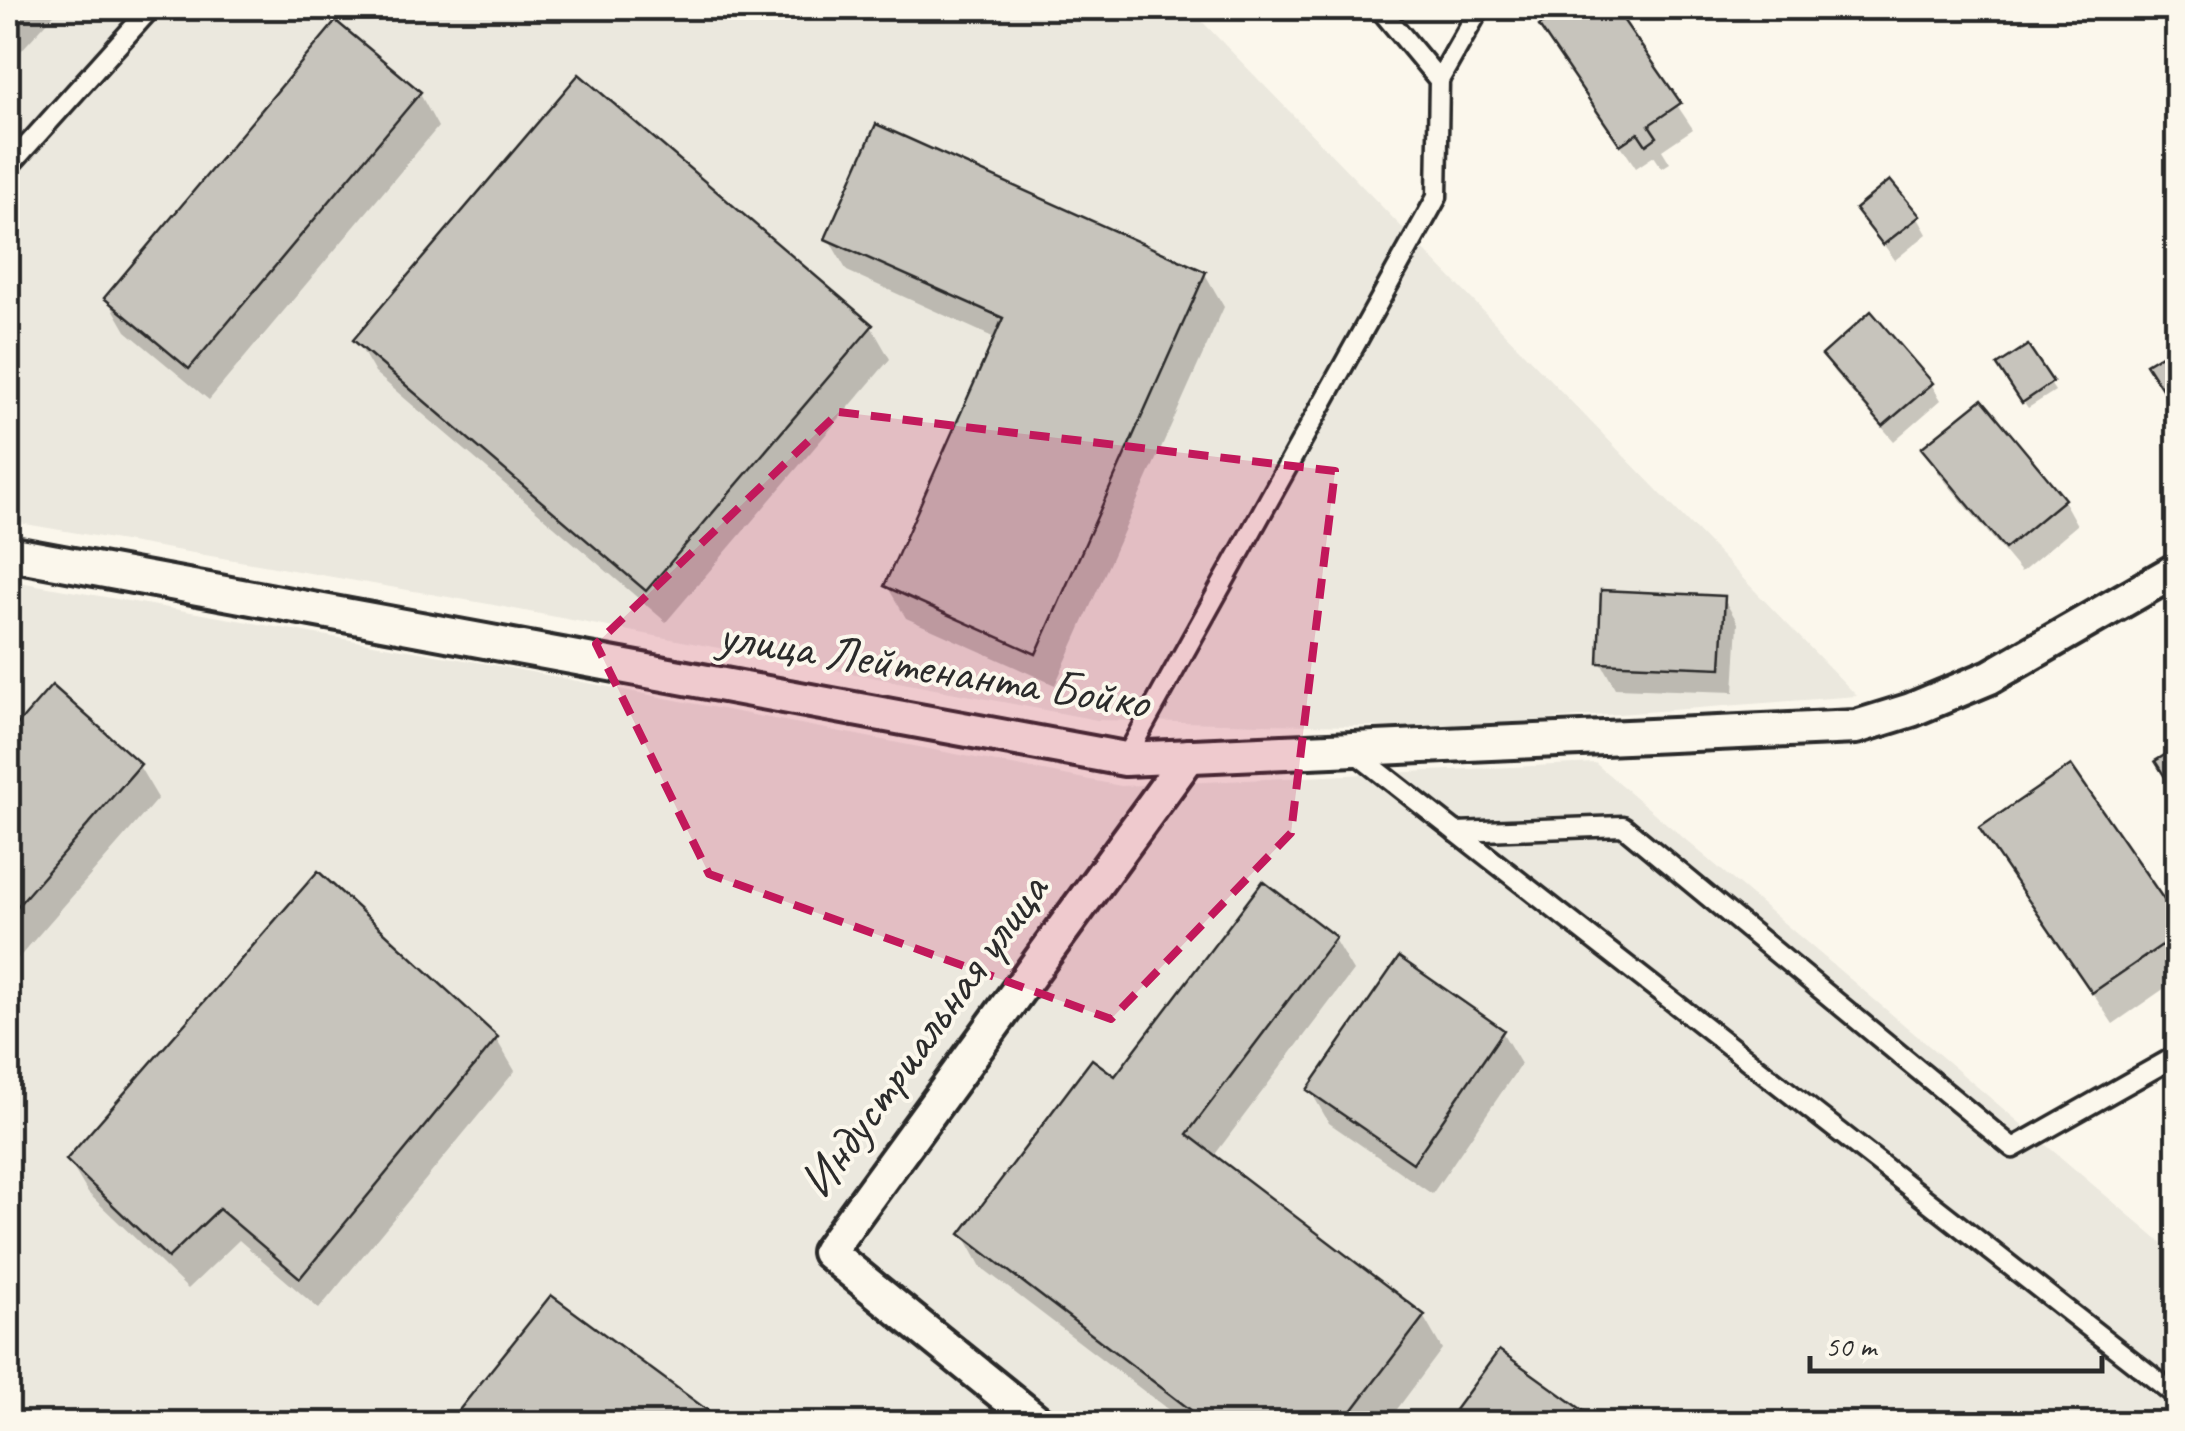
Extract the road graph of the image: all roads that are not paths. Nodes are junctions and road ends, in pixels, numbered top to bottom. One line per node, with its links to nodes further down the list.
1 (151, 8): 5 (lane)
2 (1378, 8): 4 (lane)
3 (1480, 8): 4 (lane)
4 (1438, 80): 10 (lane)
5 (8, 167)
6 (8, 553): 10 (street, улица Лейтенанта Бойко)
7 (2178, 569): 8 (street, улица Лейтенанта Бойко)
8 (1350, 749): 9 (street, улица Лейтенанта Бойко); 11 (lane)
9 (1189, 756): 10 (street, улица Лейтенанта Бойко); 14 (street, Индустриальная улица)
10 (1125, 759)
11 (1456, 832): 12 (lane); 13 (lane)
12 (2178, 1055)
13 (2178, 1397)
14 (1040, 1424)

